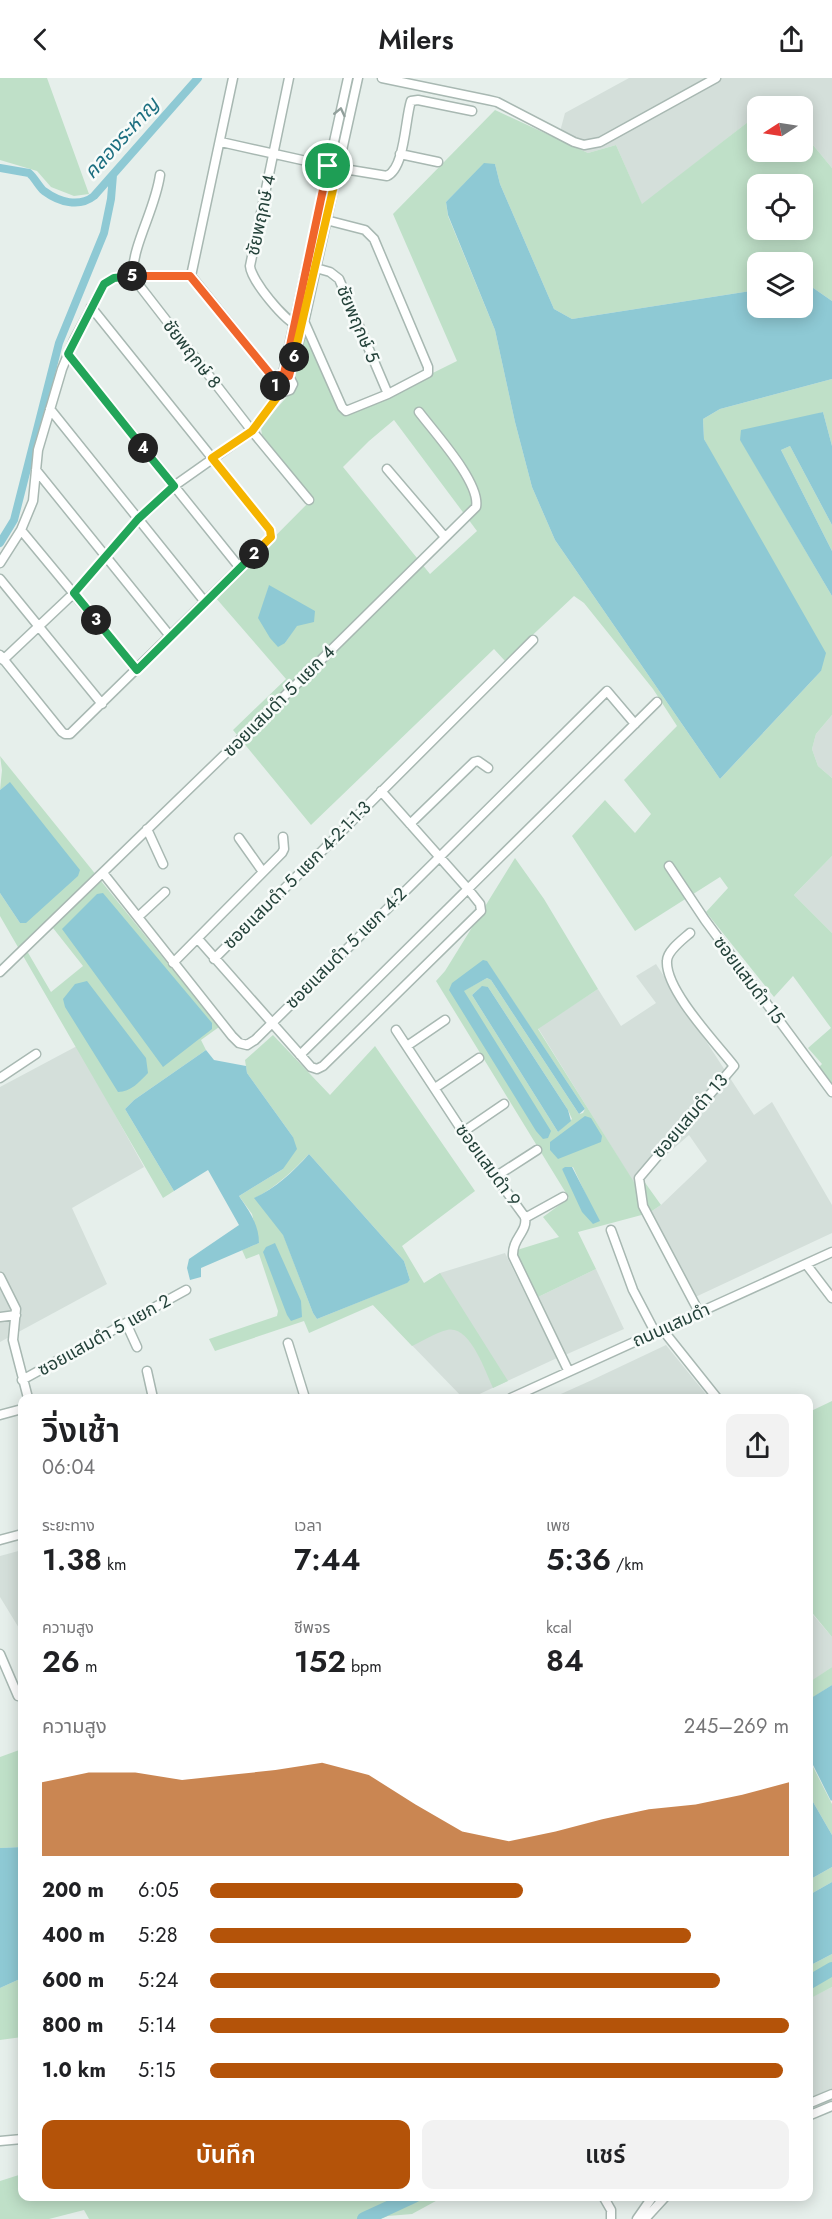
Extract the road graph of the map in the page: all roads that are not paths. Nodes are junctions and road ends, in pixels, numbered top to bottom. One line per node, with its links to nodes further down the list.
1 (233, 78): 10 (street)
2 (289, 78): 11 (street)
3 (348, 78): 8 (street, one-way to 3)
4 (358, 78): 9 (street)
5 (382, 78): 6 (street)
6 (716, 78)
7 (472, 111): 12 (street)
8 (336, 131): 9 (street); 14 (street)
9 (346, 133): 14 (street)
10 (220, 142): 11 (street); 21 (street)
11 (273, 154): 14 (street); 23 (street, ชัยพฤกษ์ 4)
12 (400, 154): 13 (street); 14 (street)
13 (438, 162)
14 (333, 167): 16 (street)
15 (160, 175): 20 (street)
16 (327, 195): 17 (street); 18 (street)
17 (326, 220): 18 (street); 28 (street)
18 (316, 244): 19 (street); 23 (street)
19 (316, 268): 23 (street); 28 (street, ชัยพฤกษ์ 5)
20 (132, 276): 21 (street); 22 (street); 31 (street, ชัยพฤกษ์ 8)
21 (190, 276): 26 (street)
22 (91, 307): 24 (street); 32 (street)
23 (300, 324): 25 (street); 28 (street)
24 (68, 354): 29 (street); 35 (street)
25 (286, 375): 26 (street); 27 (street)
26 (275, 380): 27 (street)
27 (281, 392): 31 (street)
28 (388, 394)
29 (50, 409): 34 (street); 37 (street)
30 (419, 412): 39 (street, ซอยแสมดำ 5 แยก 4)
31 (252, 431): 32 (street); 36 (street, ชัยพฤกษ์ 8)
32 (212, 458): 35 (street); 42 (street)
33 (387, 469): 39 (street)
34 (36, 470): 38 (street); 40 (street)
35 (174, 486): 37 (street); 42 (street)
36 (309, 500)
37 (138, 519): 40 (street); 45 (street)
38 (21, 530): 41 (street); 44 (street)
39 (445, 537): 57 (street, ซอยแสมดำ 5 แยก 4)
40 (107, 558): 44 (street); 47 (street)
41 (0, 563)
42 (240, 568): 45 (street)
43 (0, 579): 46 (street)
44 (74, 593): 46 (street); 50 (street)
45 (205, 602): 47 (street)
46 (39, 627): 49 (street); 52 (street)
47 (170, 636): 50 (street)
48 (533, 640): 55 (street, ซอยแสมดำ 5 แยก 4-2-1-1-3)
49 (2, 658): 52 (street)
50 (137, 670): 52 (street)
51 (657, 702): 53 (street)
52 (102, 704)
53 (635, 724): 60 (street, ซอยแสมดำ 5 แยก 4-2); 65 (street)
54 (488, 768): 56 (street)
55 (381, 791): 56 (street); 70 (street, ซอยแสมดำ 5 แยก 4-2-1-1-3)
56 (410, 824): 60 (street)
57 (147, 829): 61 (street); 64 (street, ซอยแสมดำ 5 แยก 4)
58 (283, 837): 63 (street)
59 (239, 838): 63 (street)
60 (439, 857): 65 (street); 74 (street, ซอยแสมดำ 5 แยก 4-2)
61 (163, 864)
62 (669, 866): 82 (street, ซอยแสมดำ 15)
63 (263, 872): 69 (street)
64 (103, 873): 67 (street, ซอยแสมดำ 5 แยก 4-2); 72 (street, ซอยแสมดำ 5 แยก 4)
65 (468, 889): 78 (street); 78 (street)
66 (165, 892): 67 (street)
67 (138, 917): 71 (street, ซอยแสมดำ 5 แยก 4-2)
68 (690, 933): 95 (street, ซอยแสมดำ 13)
69 (198, 939): 70 (street); 71 (street)
70 (214, 959): 74 (street)
71 (173, 963): 74 (street, ซอยแสมดำ 5 แยก 4-2)
72 (0, 972)
73 (445, 1020): 76 (street)
74 (271, 1022): 78 (street)
75 (396, 1030): 76 (street, ซอยแสมดำ 9)
76 (407, 1046): 81 (street, ซอยแสมดำ 9)
77 (36, 1054): 80 (street)
78 (300, 1055)
79 (479, 1058): 81 (street)
80 (0, 1078)
81 (435, 1088): 84 (street, ซอยแสมดำ 9)
82 (832, 1092)
83 (504, 1104): 84 (street)
84 (463, 1131): 86 (street, ซอยแสมดำ 9)
85 (537, 1150): 86 (street)
86 (495, 1177): 88 (street, ซอยแสมดำ 9)
87 (563, 1197): 88 (street)
88 (525, 1218): 102 (street, ซอยแสมดำ 9)
89 (611, 1230): 99 (street)
90 (832, 1252): 91 (street, ถนนแสมดำ)
91 (806, 1264): 94 (street); 95 (street, ถนนแสมดำ)
92 (0, 1278): 96 (street)
93 (186, 1290): 98 (street, ซอยแสมดำ 5 แยก 2)
94 (832, 1298)
95 (699, 1312): 99 (street, ถนนแสมดำ)
96 (16, 1315): 97 (street); 104 (street)
97 (0, 1317)
98 (126, 1323): 101 (street); 104 (street, ซอยแสมดำ 5 แยก 2)
99 (659, 1330): 102 (street, ถนนแสมดำ); 109 (street)
100 (288, 1343): 107 (street)
101 (137, 1347)
102 (568, 1370): 108 (street, ถนนแสมดำ)
103 (147, 1371): 106 (street)
104 (22, 1380): 105 (street)
105 (27, 1394)
106 (152, 1394)
107 (304, 1394)
108 (519, 1394)
109 (714, 1394)
110 (18, 1410): 111 (street)
111 (0, 1415)
112 (18, 1535): 113 (street)
113 (0, 1540)
114 (0, 1654): 115 (street)
115 (18, 1696)
116 (832, 2094): 117 (street)
117 (813, 2102)
118 (832, 2106): 119 (street)
119 (813, 2114)
120 (18, 2139): 121 (street)
121 (0, 2141)
122 (606, 2201): 125 (street)
123 (650, 2201): 126 (street)
124 (661, 2201): 127 (street)
125 (611, 2219)
126 (637, 2219)
127 (645, 2219)

